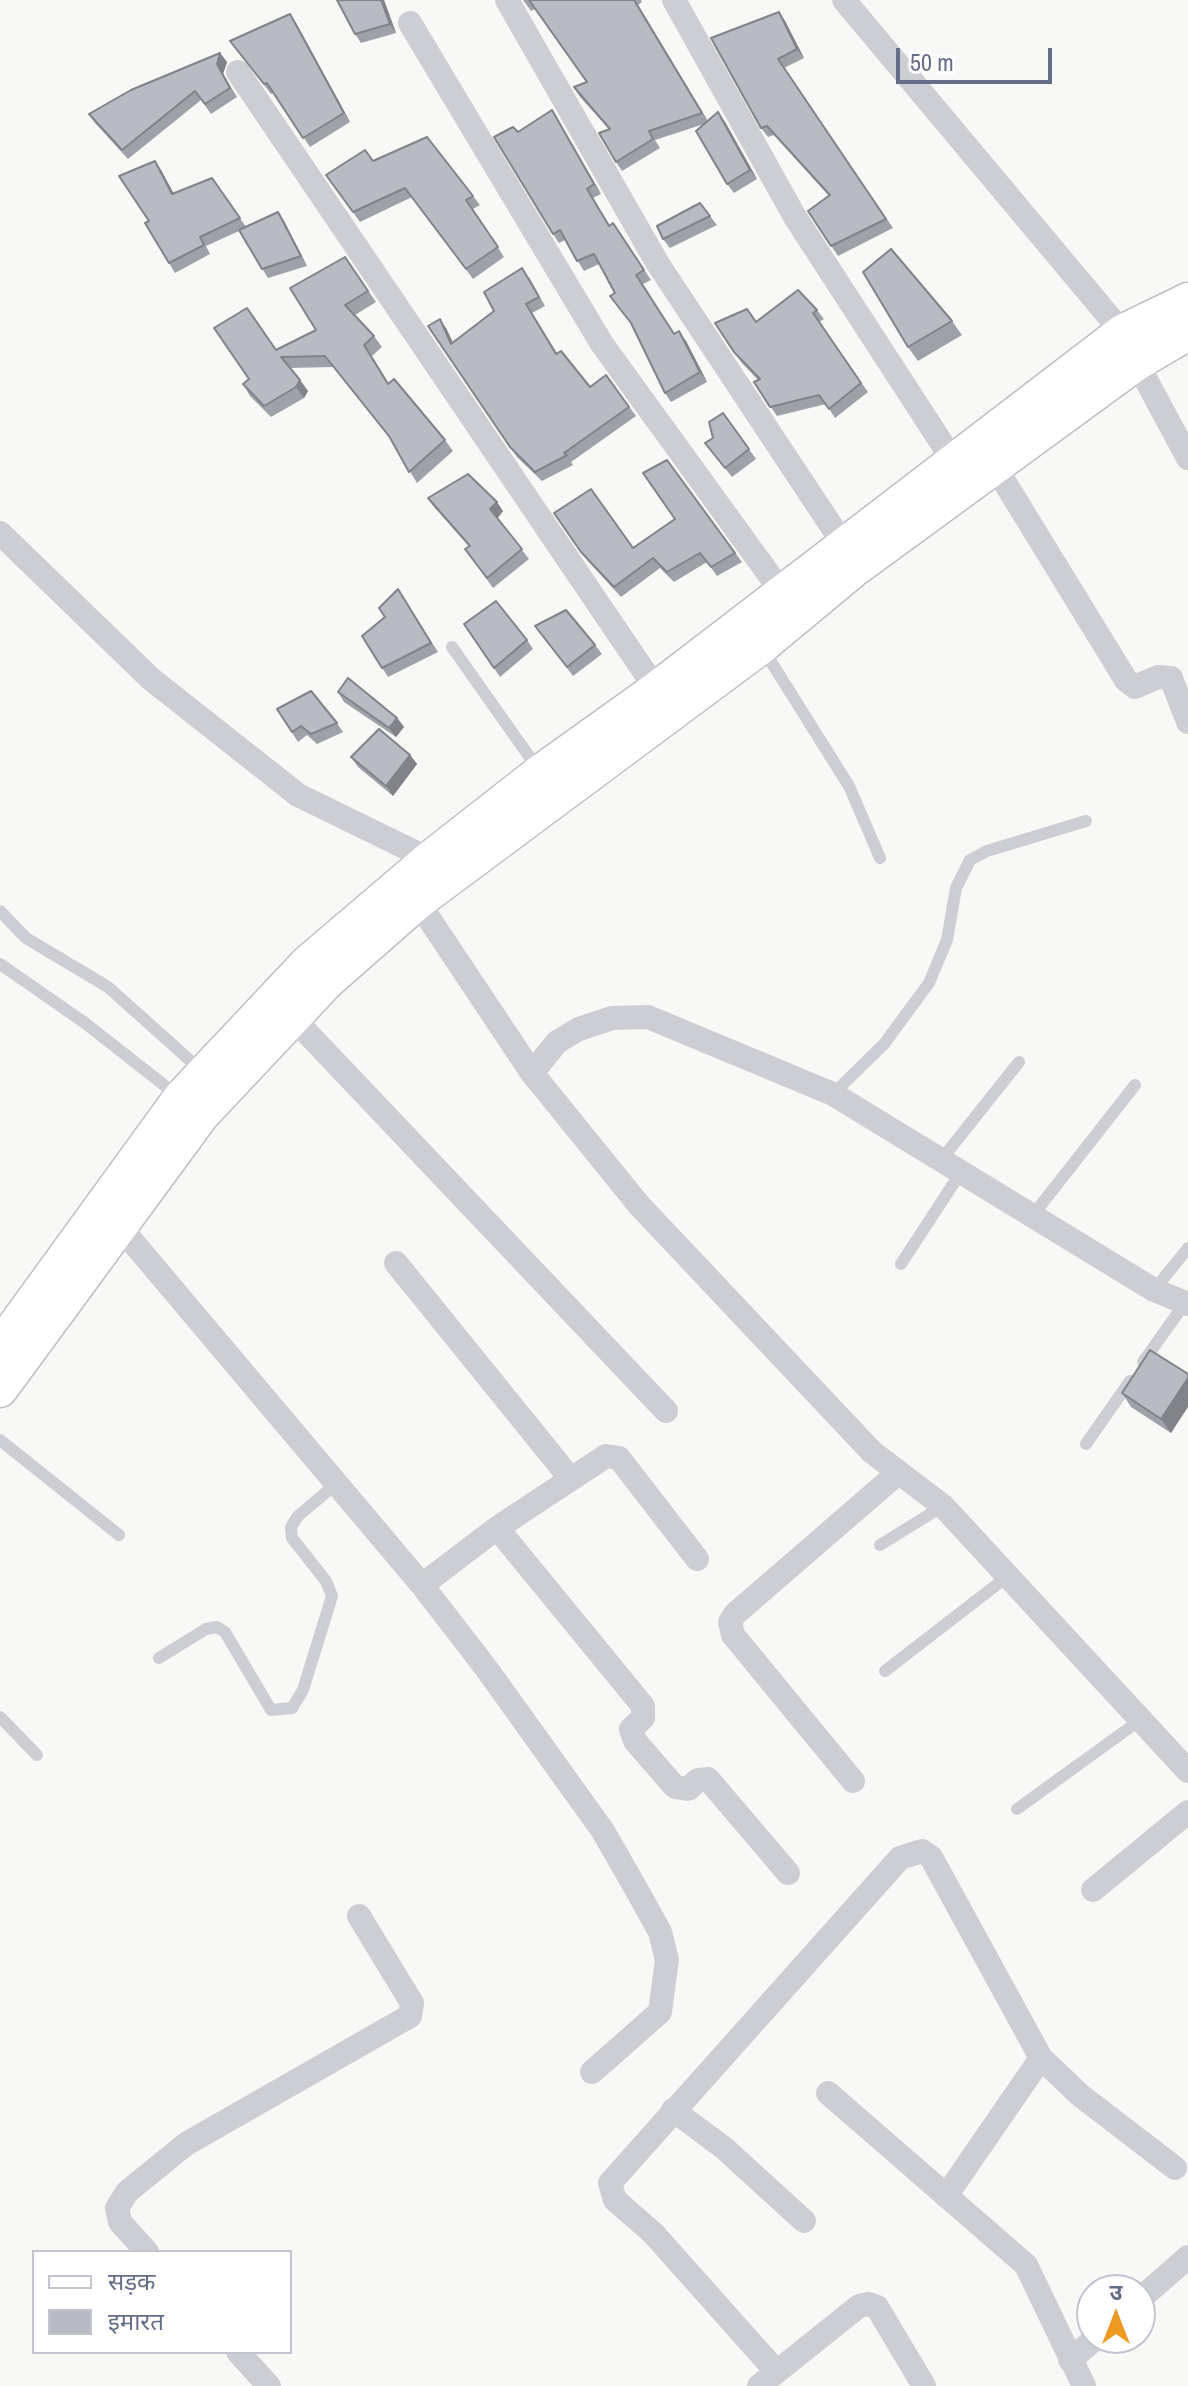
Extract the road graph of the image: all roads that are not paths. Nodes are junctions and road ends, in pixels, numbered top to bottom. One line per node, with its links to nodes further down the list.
1 (507, 0): 14 (street)
2 (674, 0): 11 (street)
3 (844, 0): 7 (street)
4 (410, 23): 15 (street)
5 (238, 72): 18 (street)
6 (1188, 300): 7 (street)
7 (1122, 332): 11 (street)
8 (1188, 333): 9 (street)
9 (1137, 363): 10 (street); 12 (street)
10 (1188, 458)
11 (954, 462): 14 (street)
12 (994, 465): 17 (street); 19 (street)
13 (0, 533): 23 (street)
14 (844, 545): 15 (street)
15 (781, 591): 18 (street)
16 (452, 647): 20 (lane)
17 (761, 647): 22 (lane); 24 (street)
18 (656, 689): 20 (street)
19 (1188, 722)
20 (540, 772): 23 (street)
21 (1086, 821): 32 (lane)
22 (880, 858)
23 (429, 859): 30 (street)
24 (418, 902): 27 (street); 29 (street)
25 (0, 911): 30 (lane)
26 (0, 964): 33 (lane)
27 (293, 1018): 30 (street); 44 (street)
28 (1019, 1062): 34 (lane)
29 (532, 1073): 32 (street); 47 (street)
30 (213, 1080): 33 (street)
31 (1135, 1085): 35 (lane)
32 (833, 1094): 34 (street)
33 (191, 1106): 36 (street); 42 (street)
34 (951, 1166): 35 (street); 39 (lane)
35 (1033, 1215): 40 (street)
36 (121, 1228): 43 (street); 49 (street)
37 (1188, 1248): 40 (lane)
38 (396, 1263): 48 (street)
39 (901, 1264)
40 (1154, 1290): 41 (street)
41 (1186, 1303): 46 (lane)
42 (0, 1346)
43 (0, 1390)
44 (666, 1411)
45 (0, 1440): 52 (lane)
46 (1086, 1444)
47 (898, 1473): 50 (street); 63 (street)
48 (570, 1478): 51 (street); 54 (street)
49 (336, 1484): 56 (street); 57 (lane)
50 (943, 1506): 53 (lane); 55 (street)
51 (497, 1528): 56 (street); 66 (street)
52 (119, 1535)
53 (880, 1545)
54 (697, 1559)
55 (1008, 1576): 58 (lane); 60 (street)
56 (422, 1585): 70 (street)
57 (159, 1658)
58 (885, 1671)
59 (0, 1717): 61 (lane)
60 (1143, 1718): 62 (street); 64 (lane)
61 (37, 1755)
62 (1188, 1771)
63 (853, 1781)
64 (1017, 1809)
65 (1188, 1812): 67 (street)
66 (788, 1873)
67 (1093, 1890)
68 (359, 1916): 76 (street)
69 (1041, 2058): 72 (street); 73 (street); 74 (street)
70 (592, 2072)
71 (828, 2093): 74 (street)
72 (673, 2110): 75 (street); 82 (street)
73 (1175, 2168)
74 (946, 2196): 81 (street)
75 (804, 2221)
76 (145, 2250)
77 (1188, 2257): 78 (street)
78 (1156, 2285)
79 (240, 2354): 83 (street)
80 (1077, 2354): 81 (street)
81 (1070, 2360): 85 (street)
82 (767, 2378): 84 (street)
83 (269, 2386)
84 (924, 2386)
85 (1084, 2386)

